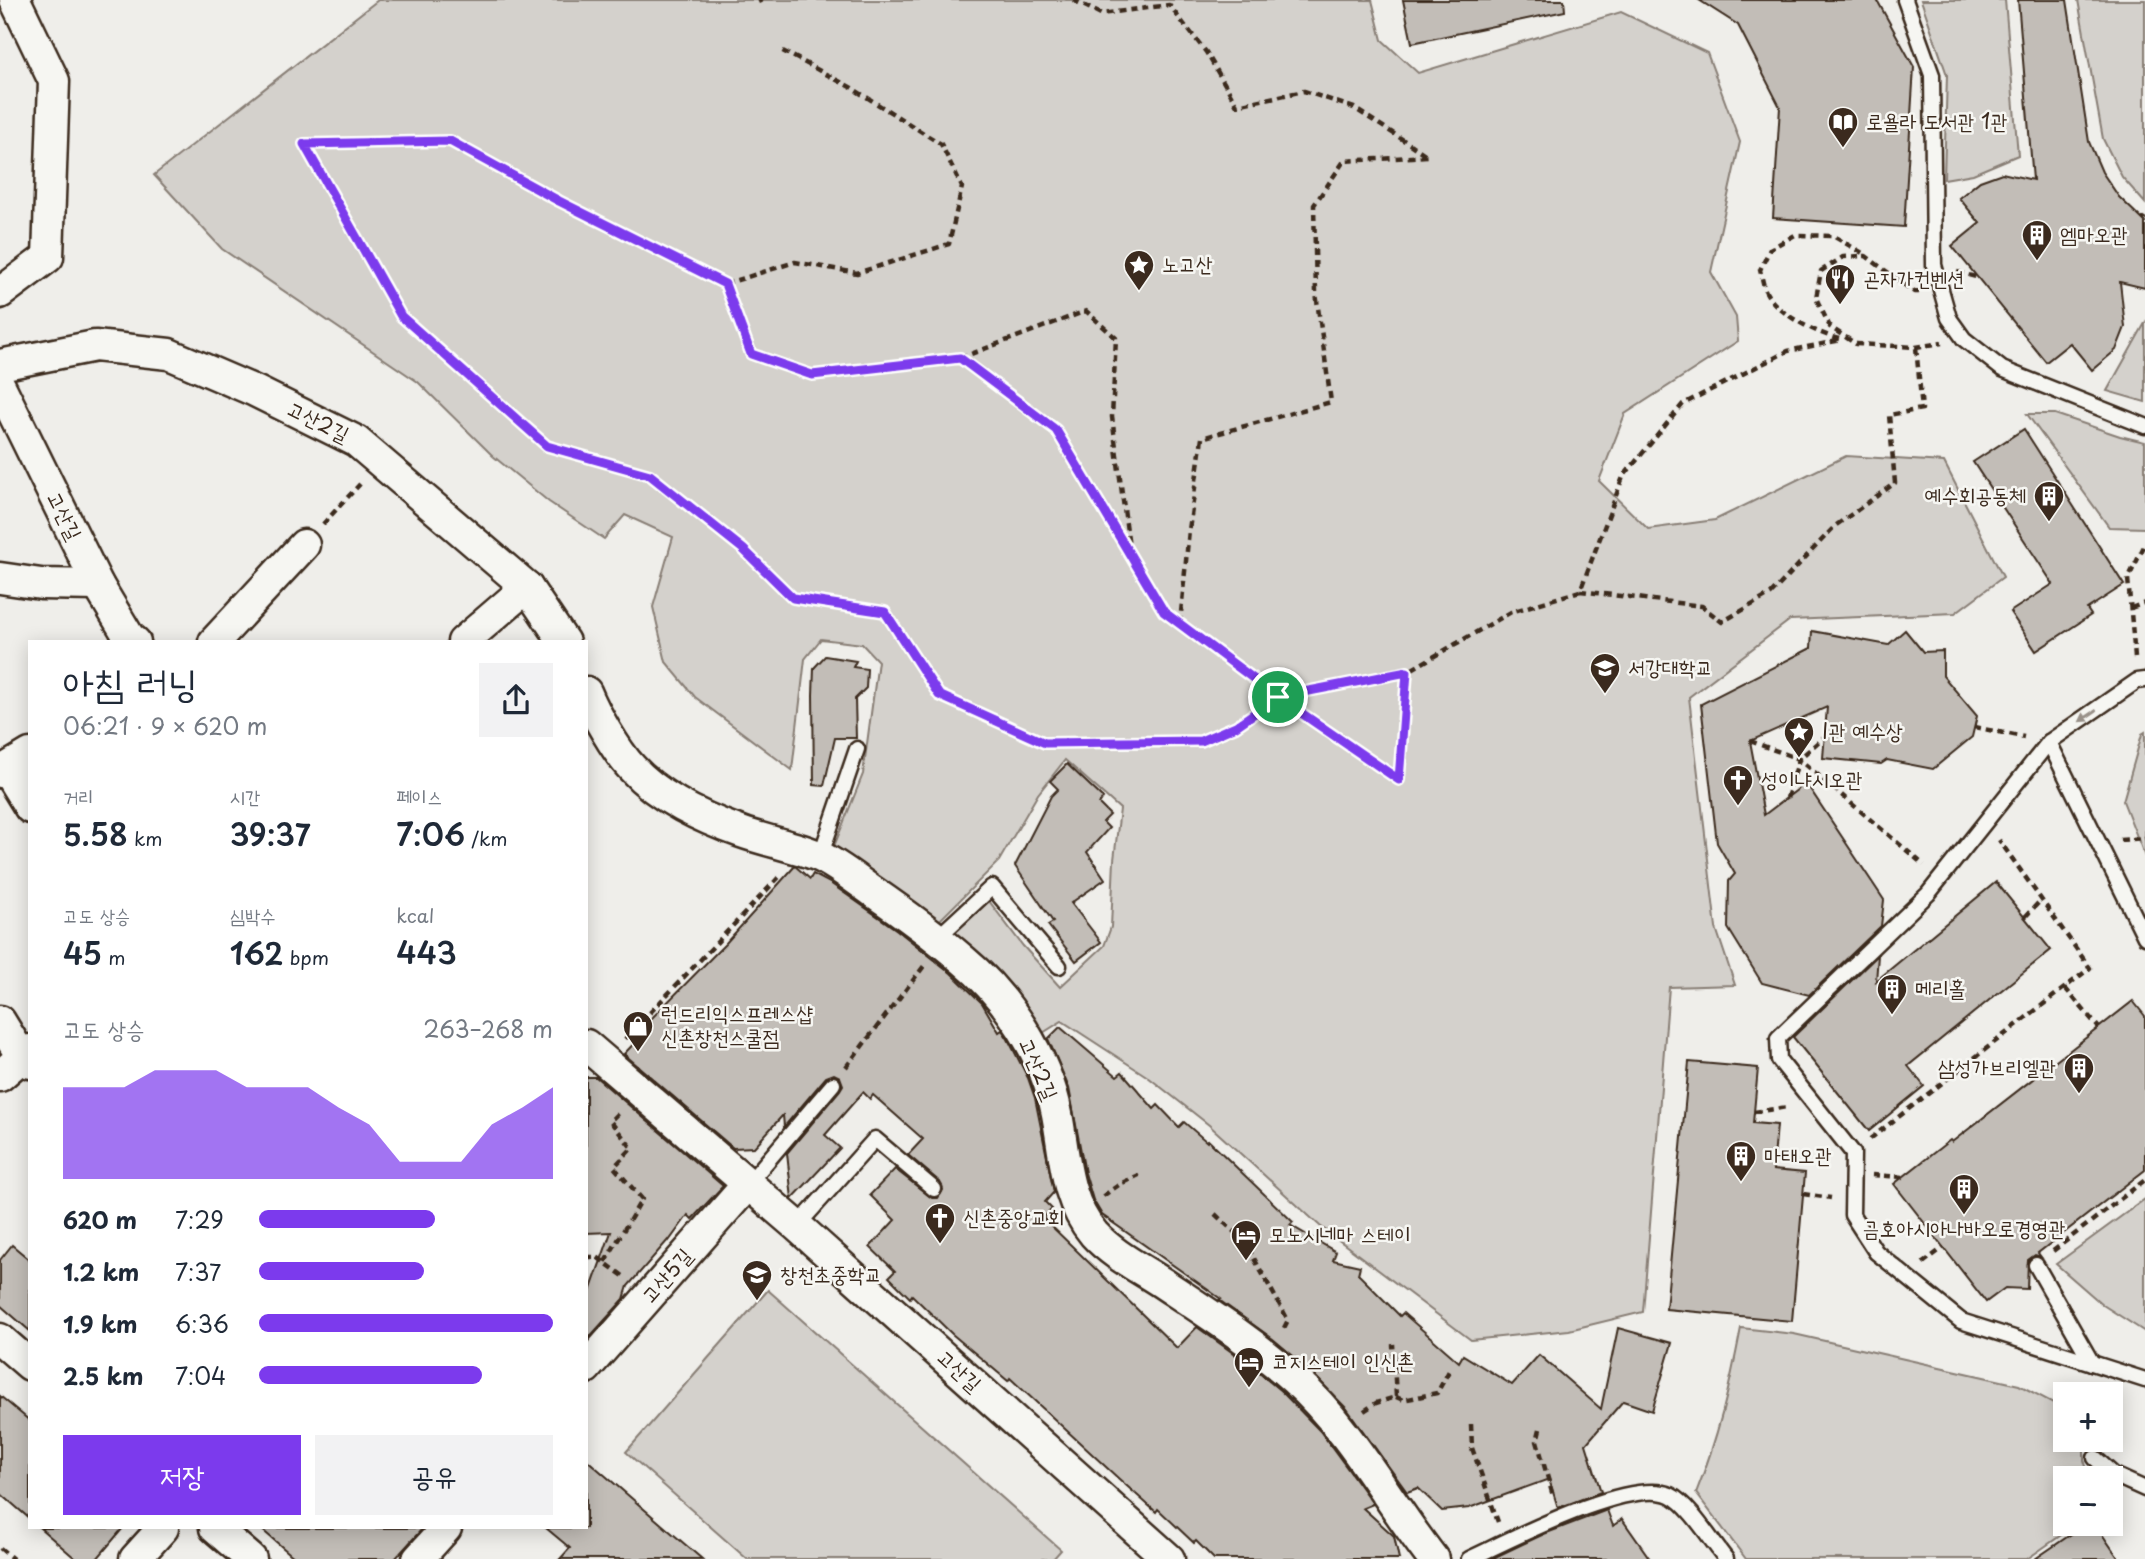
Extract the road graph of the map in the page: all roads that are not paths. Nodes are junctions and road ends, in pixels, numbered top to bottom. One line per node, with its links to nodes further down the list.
1 (15, 0): 3 (street)
2 (1905, 0): 6 (lane)
3 (0, 293)
4 (0, 365): 10 (street, 고산2길)
5 (0, 386): 9 (street, 고산길)
6 (2145, 426)
7 (304, 545): 12 (street)
8 (0, 578): 9 (street)
9 (98, 585): 11 (street, 고산길)
10 (527, 587): 13 (street); 14 (street, 고산2길)
11 (133, 640)
12 (216, 640)
13 (465, 640)
14 (563, 640)
15 (2141, 681): 17 (lane, one-way to 17)
16 (588, 697): 21 (street, 고산2길)
17 (2049, 742): 22 (lane); 35 (lane)
18 (857, 749): 21 (lane)
19 (12, 765): 20 (street)
20 (28, 803)
21 (812, 854): 23 (street, 고산2길)
22 (2145, 937)
23 (937, 938): 24 (lane); 47 (street, 고산2길)
24 (1059, 966)
25 (0, 1021): 27 (street)
26 (591, 1050): 29 (street, 고산길)
27 (20, 1062)
28 (833, 1084): 29 (lane)
29 (747, 1185): 31 (street, 고산길); 36 (street, 고산5길)
30 (934, 1189): 31 (lane)
31 (797, 1226): 43 (street, 고산길)
32 (2036, 1265): 35 (lane)
33 (0, 1339): 34 (street)
34 (28, 1363)
35 (2092, 1363): 37 (lane)
36 (588, 1366)
37 (2145, 1380)
38 (2095, 1458): 39 (lane)
39 (2145, 1489)
40 (162, 1529): 44 (street)
41 (216, 1529): 45 (street)
42 (445, 1529): 46 (street)
43 (1164, 1558)
44 (135, 1559)
45 (251, 1559)
46 (418, 1559)
47 (1433, 1559)
48 (1469, 1559): 49 (lane)
49 (1726, 1559)

